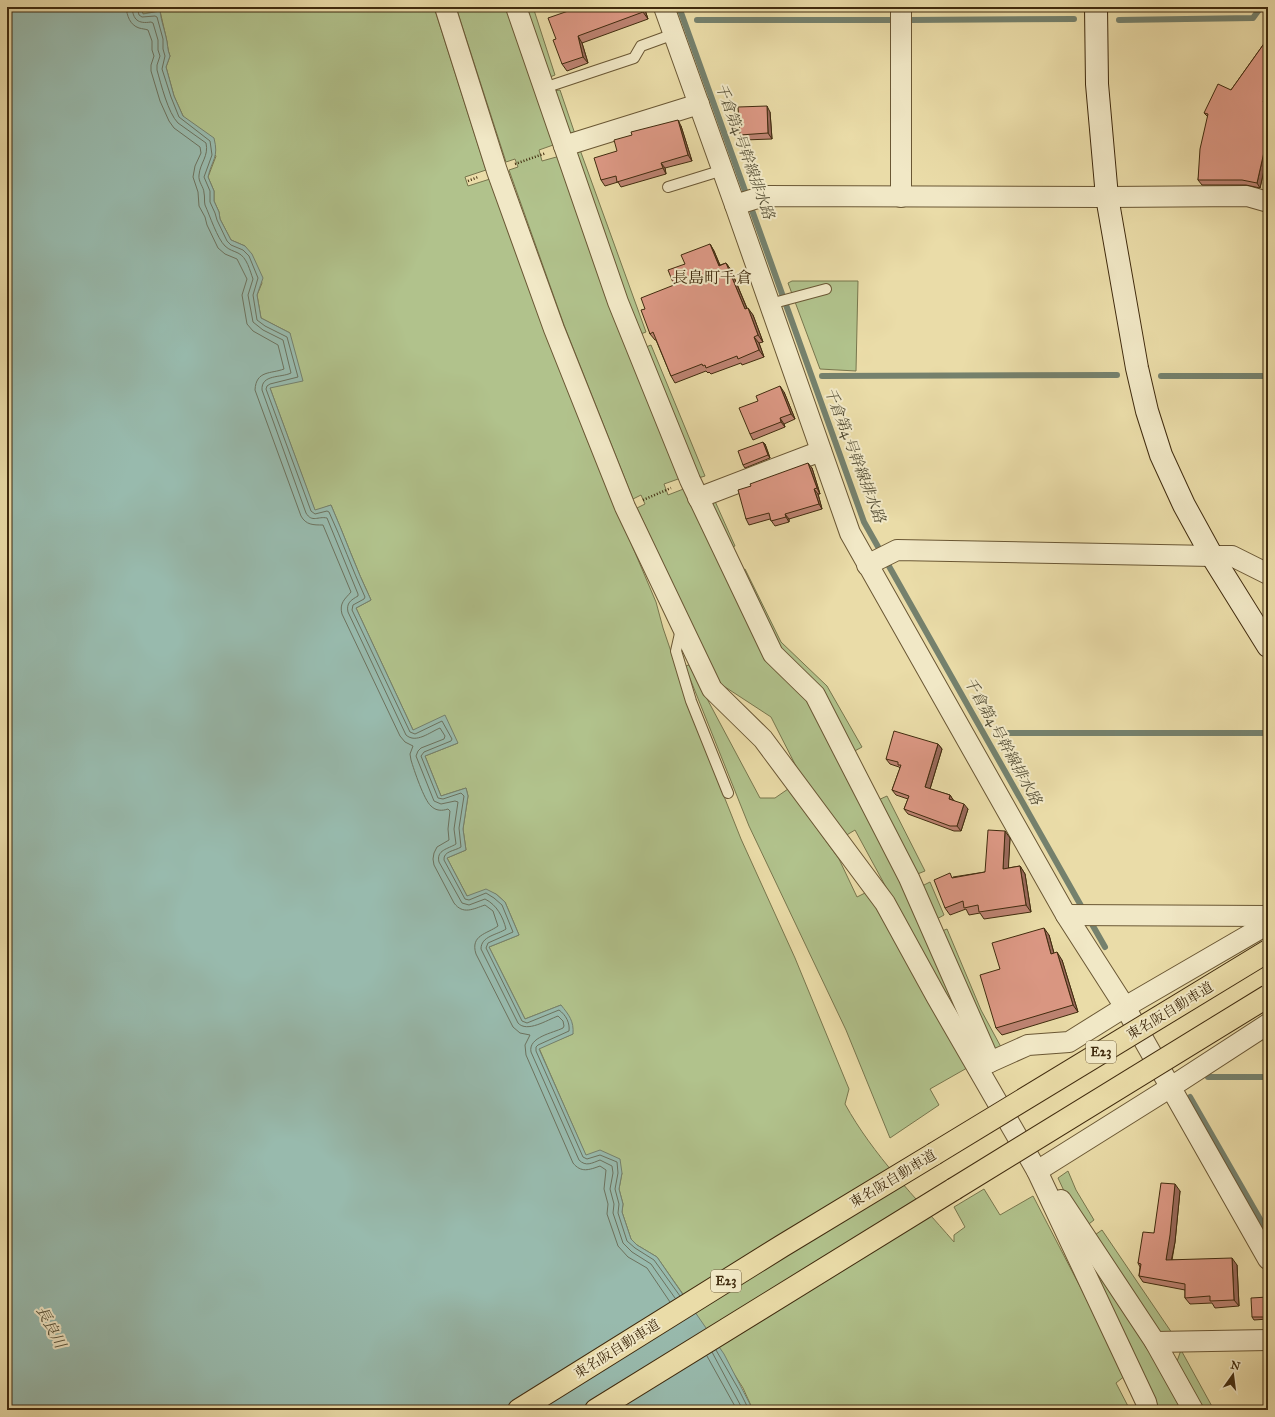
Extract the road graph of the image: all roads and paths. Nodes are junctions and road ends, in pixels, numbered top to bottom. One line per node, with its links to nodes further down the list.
1 (445, 7): 27 (street)
2 (516, 7): 7 (street)
3 (664, 7): 6 (street)
4 (901, 7): 14 (street)
5 (1096, 7): 15 (street)
6 (674, 34): 7 (lane); 8 (street)
7 (544, 88): 9 (street)
8 (698, 104): 9 (street); 12 (street)
9 (564, 146): 22 (street)
10 (540, 155): 11 (path)
11 (517, 164)
12 (723, 170): 13 (lane); 16 (street)
13 (668, 187)
14 (901, 197): 15 (street); 16 (street)
15 (1107, 197): 17 (street); 24 (street)
16 (745, 202): 19 (street)
17 (1268, 202)
18 (826, 289): 19 (lane)
19 (773, 304): 20 (street)
20 (821, 451): 22 (street); 25 (street)
21 (666, 490): 23 (path)
22 (698, 498): 37 (street)
23 (643, 499)
24 (1212, 556): 25 (street); 26 (street); 28 (street)
25 (878, 559): 30 (street)
26 (1268, 574)
27 (682, 625): 29 (lane); 37 (street)
28 (1268, 646)
29 (728, 793)
30 (1080, 915): 31 (street); 35 (street)
31 (1268, 916)
32 (1268, 924): 35 (street)
33 (1268, 951): 43 (highway, 東名阪自動車道 / E23, bridge)
34 (1268, 996): 44 (highway, bridge)
35 (1125, 1007): 37 (street); 38 (street)
36 (1268, 1024): 38 (street)
37 (984, 1065): 39 (street)
38 (1171, 1087): 39 (street); 40 (street)
39 (1037, 1171): 42 (street); 45 (street)
40 (1268, 1259)
41 (1268, 1340): 42 (street)
42 (1155, 1342): 46 (street)
43 (519, 1410)
44 (596, 1410)
45 (1148, 1410)
46 (1193, 1410)

